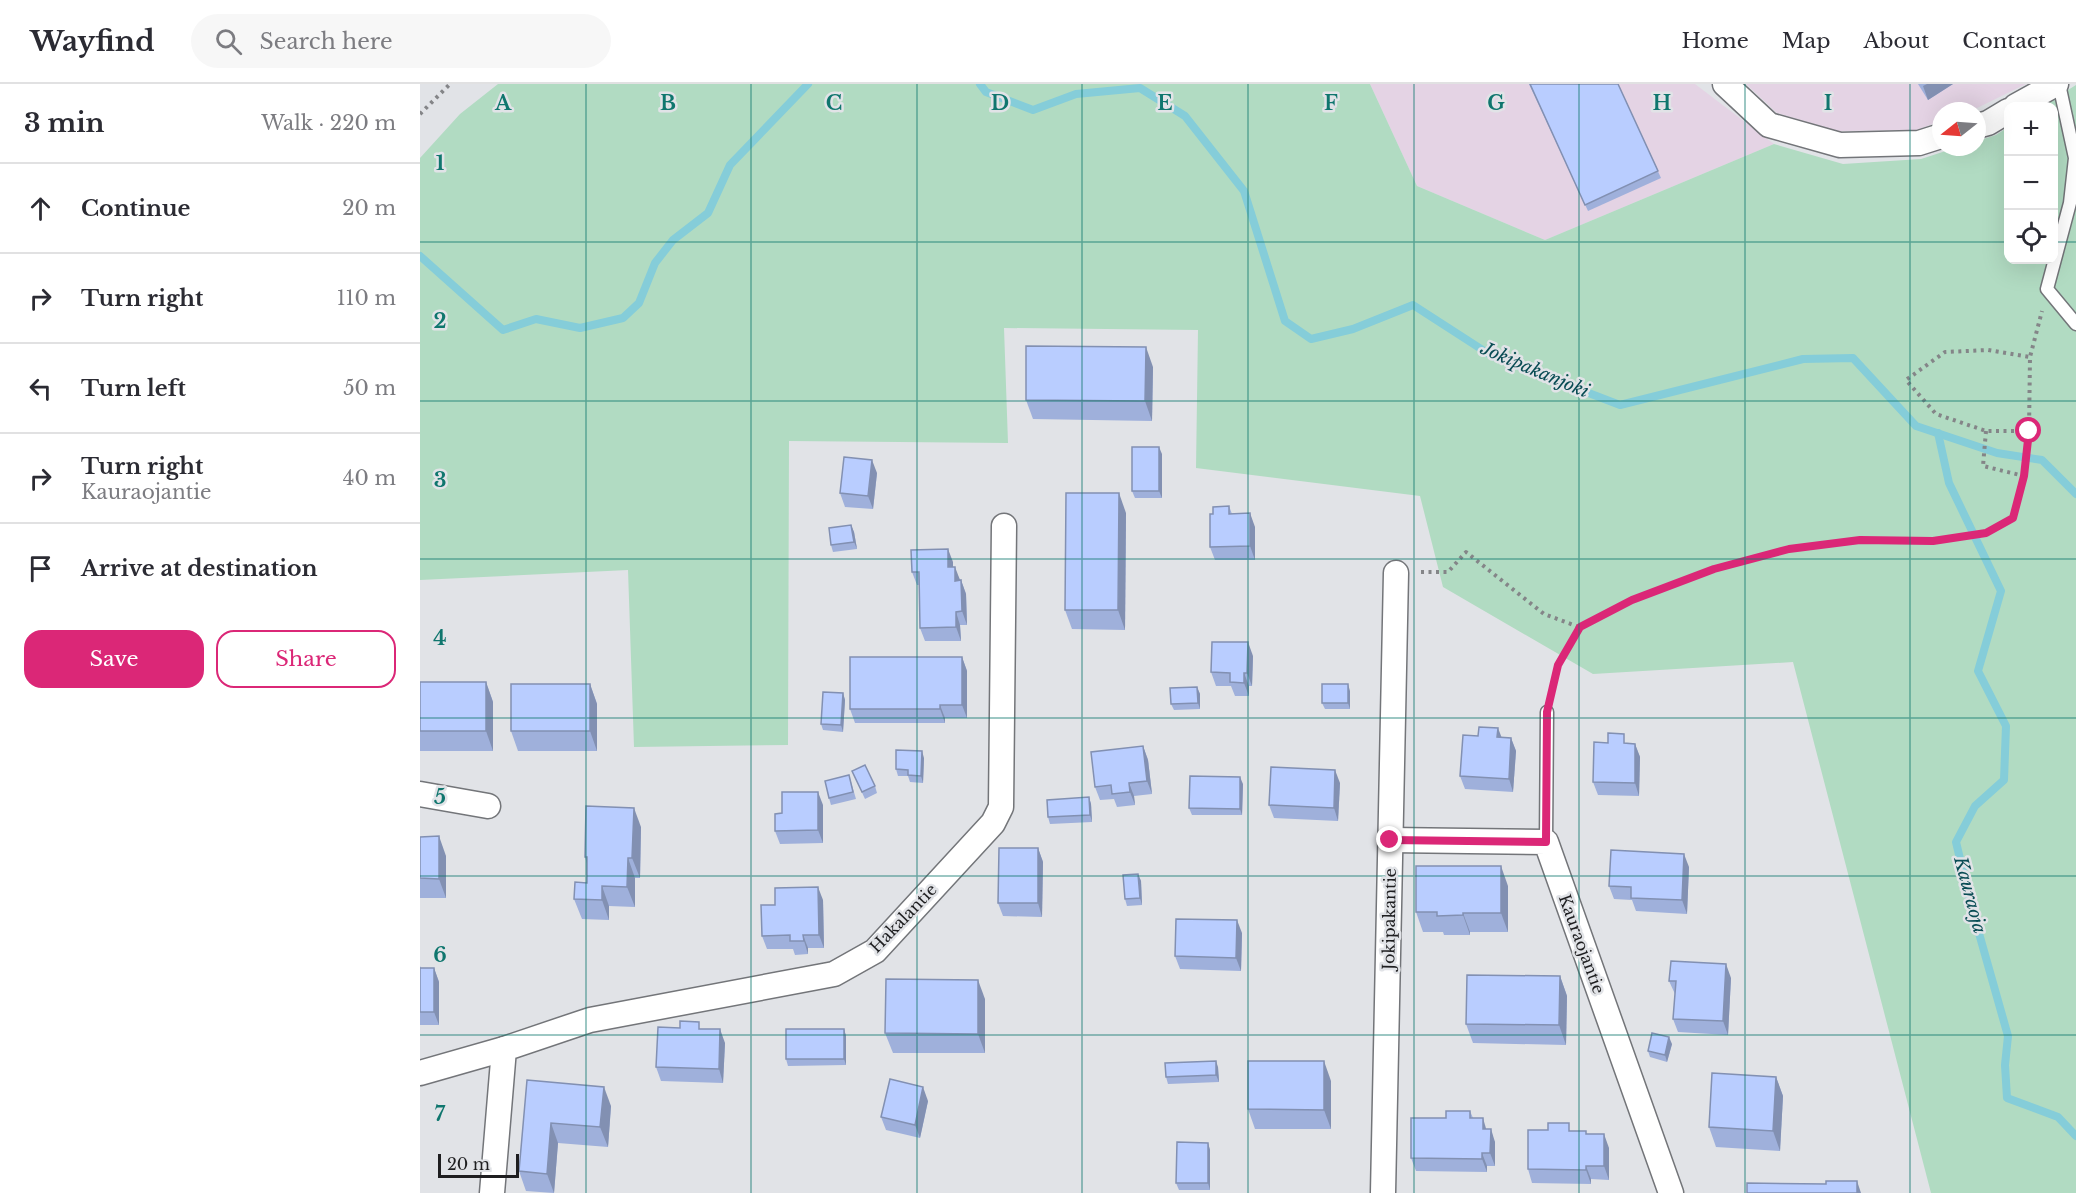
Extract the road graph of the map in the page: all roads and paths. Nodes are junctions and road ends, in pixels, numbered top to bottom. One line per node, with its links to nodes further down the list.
1 (450, 84): 6 (path)
2 (1725, 84): 8 (street)
3 (2057, 84): 4 (street); 9 (lane)
4 (2023, 102)
5 (2004, 113): 7 (street)
6 (420, 114)
7 (1986, 124)
8 (1932, 138)
9 (2047, 289): 10 (lane); 11 (path)
10 (2076, 324)
11 (2030, 357): 12 (path); 13 (path)
12 (1986, 431): 13 (path); 14 (path)
13 (2029, 431): 14 (path)
14 (2024, 476): 17 (path)
15 (1004, 526): 23 (street, Hakalantie)
16 (1396, 573): 17 (path); 21 (street, Jokipakantie)
17 (1580, 627): 18 (path)
18 (1547, 712): 22 (lane)
19 (420, 794): 20 (street)
20 (488, 806)
21 (1390, 840): 22 (street); 26 (street, Jokipakantie)
22 (1546, 842): 27 (street, Kauraojantie)
23 (504, 1049): 24 (street, Hakalantie); 25 (street)
24 (420, 1073)
25 (492, 1193)
26 (1383, 1193)
27 (1671, 1193)

